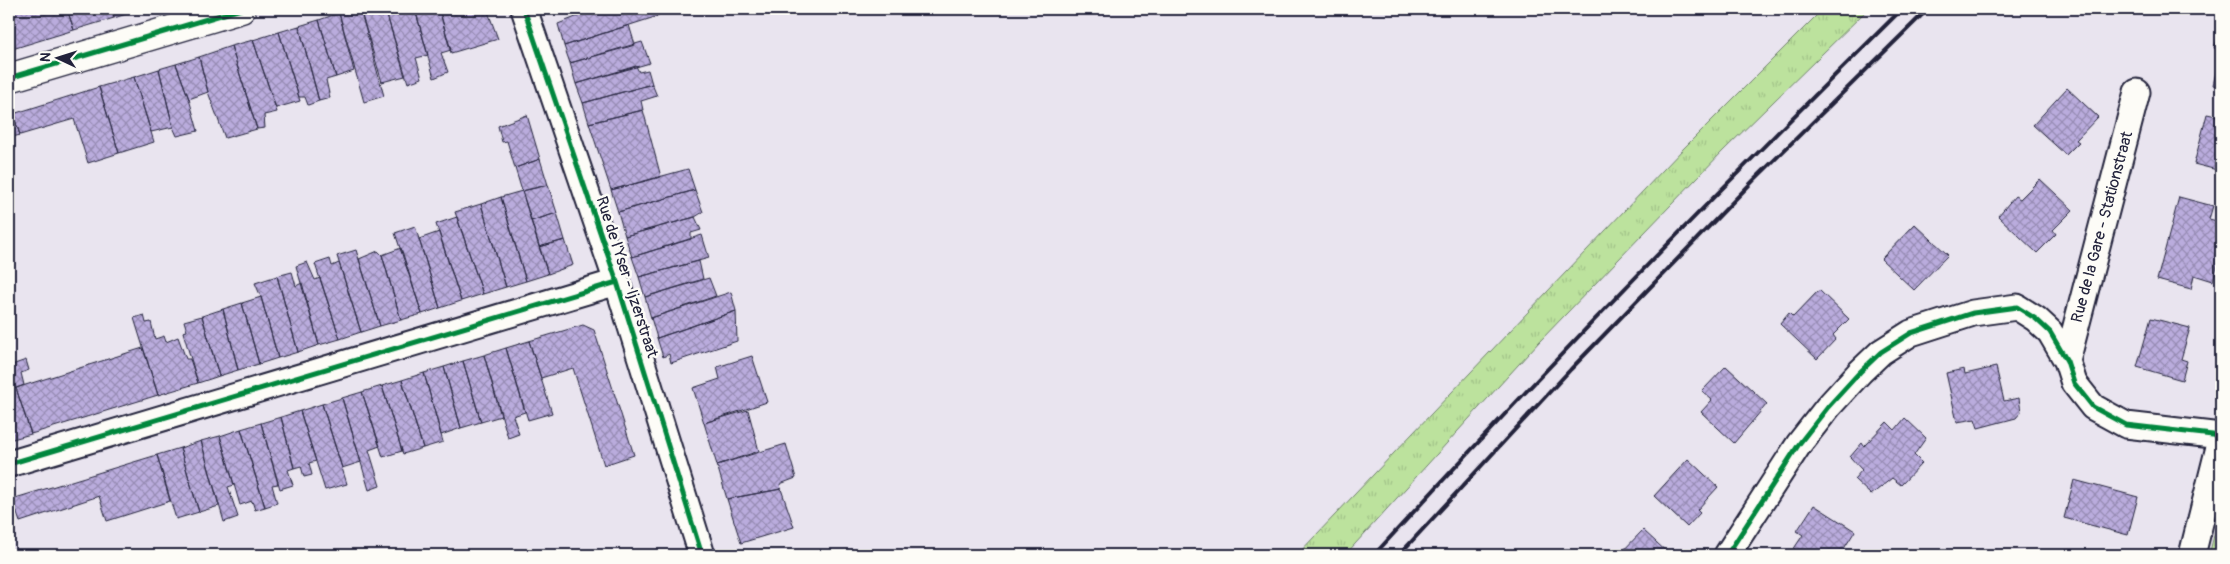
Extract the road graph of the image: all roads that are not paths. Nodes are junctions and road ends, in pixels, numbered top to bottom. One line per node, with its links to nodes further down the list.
1 (241, 9): 3 (main road)
2 (524, 9): 5 (street, Rue de l'Yser - Ijzerstraat)
3 (9, 78)
4 (2137, 92): 6 (street, Rue de la Gare - Stationstraat)
5 (617, 282): 9 (street); 10 (street, Rue de l'Yser - Ijzerstraat)
6 (2067, 361): 7 (street, Rue de la Gare - Stationstraat); 11 (street, Rue de la Gare - Stationstraat)
7 (2221, 436)
8 (2221, 440): 12 (street)
9 (9, 464)
10 (702, 555)
11 (1727, 555)
12 (2192, 555)

